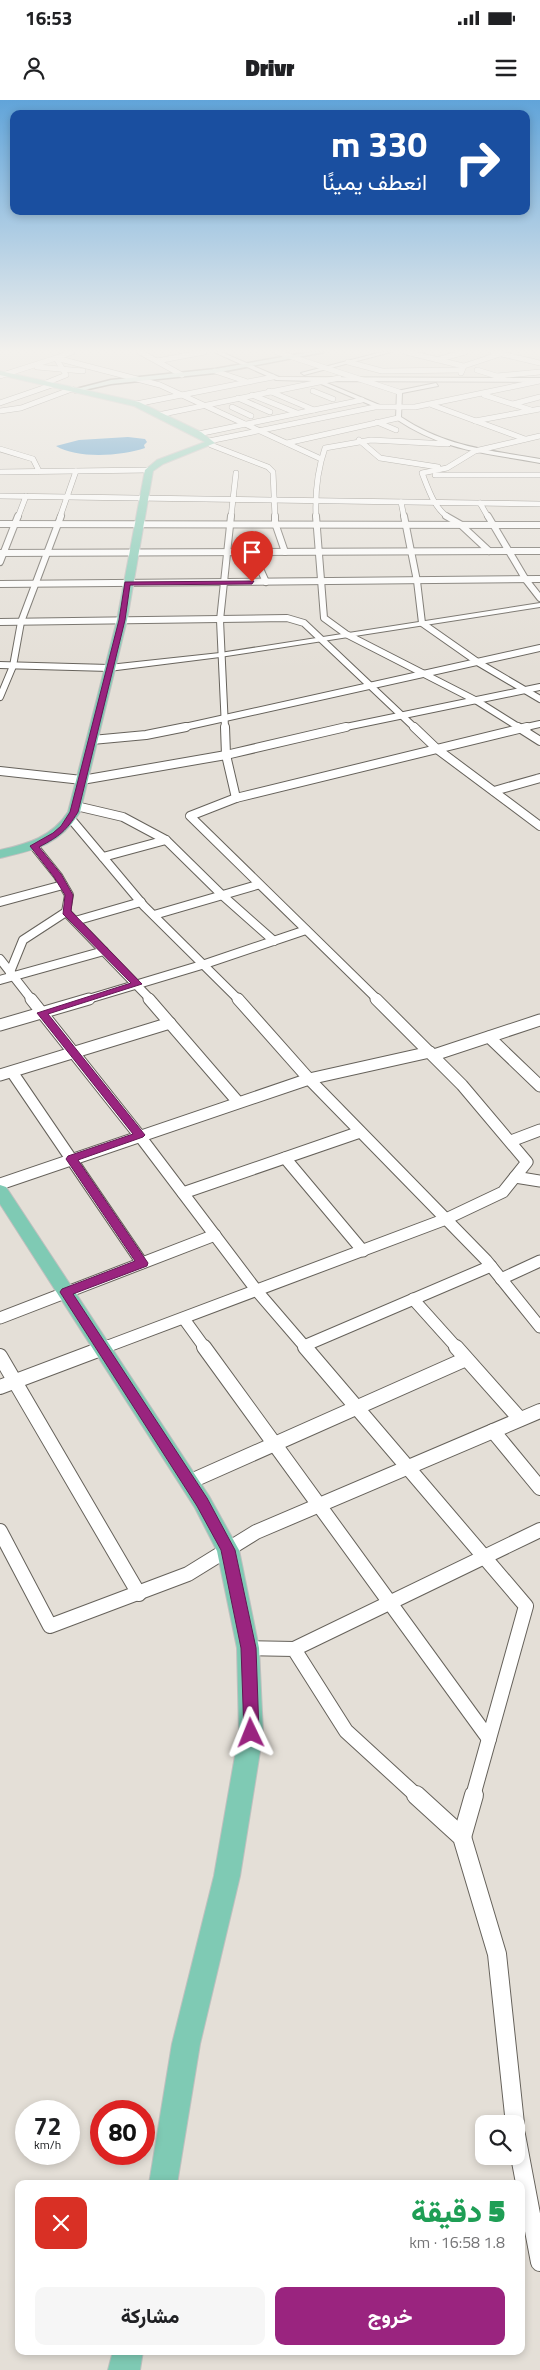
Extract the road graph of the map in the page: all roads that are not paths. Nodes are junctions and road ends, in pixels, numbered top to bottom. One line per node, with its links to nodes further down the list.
1 (30, 458): 11 (street)
2 (171, 458): 10 (highway)
3 (246, 458): 22 (street)
4 (319, 458): 23 (street)
5 (380, 458): 9 (street)
6 (464, 458): 9 (street)
7 (520, 458): 8 (street)
8 (540, 461)
9 (447, 468): 15 (street)
10 (149, 470): 12 (street); 20 (highway)
11 (39, 471): 12 (street); 13 (street)
12 (76, 471): 19 (street)
13 (0, 472)
14 (236, 473): 21 (street)
15 (423, 475): 16 (street); 25 (street)
16 (540, 475)
17 (0, 496): 18 (street)
18 (26, 496): 19 (street); 32 (street)
19 (68, 497): 20 (street); 33 (street)
20 (144, 498): 21 (street); 28 (highway)
21 (235, 500): 22 (street); 34 (street)
22 (274, 501): 23 (street); 29 (street)
23 (317, 502): 24 (street); 30 (street)
24 (401, 502): 25 (street); 35 (street)
25 (435, 503): 26 (street); 36 (street)
26 (480, 504): 27 (street); 37 (street)
27 (540, 504)
28 (139, 523): 33 (street); 34 (street); 48 (highway)
29 (275, 523): 30 (street); 34 (street); 42 (street)
30 (315, 523): 35 (street); 43 (street)
31 (0, 524): 32 (street)
32 (14, 524): 33 (street); 46 (street)
33 (56, 524): 47 (street)
34 (231, 524): 49 (street)
35 (405, 524): 36 (street); 44 (street)
36 (460, 524): 37 (street); 45 (street)
37 (491, 524): 38 (street); 39 (street)
38 (540, 525)
39 (509, 551): 40 (street); 45 (street); 52 (street)
40 (540, 551)
41 (267, 552): 42 (street); 49 (street); 55 (street)
42 (285, 552): 43 (street)
43 (318, 552): 44 (street); 56 (street)
44 (410, 552): 45 (street); 53 (street)
45 (489, 552)
46 (2, 553): 47 (street); 50 (street)
47 (48, 553): 48 (street); 59 (street)
48 (133, 553): 49 (street); 57 (highway)
49 (228, 553): 54 (street)
50 (0, 562)
51 (540, 579): 52 (street)
52 (526, 580): 53 (street); 60 (street)
53 (417, 581): 56 (street); 66 (street)
54 (226, 582): 55 (street); 57 (street); 63 (street)
55 (266, 582): 56 (street)
56 (320, 582): 67 (street)
57 (127, 583): 59 (street); 62 (highway)
58 (0, 584): 59 (street)
59 (35, 584): 65 (street)
60 (540, 598)
61 (540, 605): 66 (street)
62 (122, 620): 63 (street); 65 (street); 74 (highway)
63 (220, 620): 68 (street); 70 (street)
64 (0, 622): 65 (street)
65 (21, 622): 73 (street)
66 (422, 623): 67 (street); 71 (street)
67 (346, 634): 68 (street); 75 (street)
68 (318, 638): 70 (street); 76 (street)
69 (540, 648): 71 (street)
70 (220, 655): 74 (street); 83 (street)
71 (479, 663): 75 (street); 78 (street)
72 (0, 665): 73 (street)
73 (13, 666): 74 (street); 79 (street)
74 (109, 668): 86 (highway)
75 (424, 674): 76 (street); 81 (street)
76 (368, 686): 82 (street); 83 (street)
77 (540, 687): 78 (street)
78 (526, 690): 80 (street); 81 (street)
79 (0, 697)
80 (540, 699)
81 (477, 700): 82 (street); 85 (street)
82 (399, 715): 88 (street); 89 (street)
83 (223, 720): 86 (street); 89 (street)
84 (540, 724): 85 (street)
85 (521, 728): 87 (street); 88 (street)
86 (92, 740): 92 (highway)
87 (540, 740)
88 (437, 749): 93 (street); 94 (street)
89 (226, 755): 92 (street); 94 (street)
90 (0, 771): 92 (street)
91 (540, 778): 93 (street)
92 (82, 780): 95 (highway)
93 (494, 791): 97 (street)
94 (236, 798): 103 (street)
95 (76, 806): 96 (highway); 98 (street)
96 (71, 819): 99 (highway); 101 (street)
97 (540, 826)
98 (166, 840): 101 (street); 104 (street)
99 (34, 846): 100 (highway); 102 (street)
100 (0, 854)
101 (103, 857): 106 (street)
102 (63, 885): 105 (street); 107 (street)
103 (257, 885): 104 (street); 110 (street)
104 (222, 895): 108 (street); 111 (street)
105 (0, 902)
106 (141, 902): 108 (street); 109 (street)
107 (66, 912): 109 (street); 115 (street)
108 (154, 915): 114 (street)
109 (75, 921): 112 (street)
110 (306, 930): 111 (street); 124 (street)
111 (274, 941): 114 (street)
112 (104, 951): 115 (street); 117 (street)
113 (0, 958): 115 (street)
114 (205, 964): 117 (street); 127 (street)
115 (12, 974): 116 (street); 118 (street)
116 (0, 980)
117 (137, 984): 118 (street); 120 (street)
118 (42, 1013): 121 (street); 123 (street)
119 (540, 1020): 122 (street)
120 (170, 1023): 123 (street); 129 (street)
121 (0, 1025)
122 (489, 1037): 124 (street); 128 (street)
123 (74, 1053): 125 (street); 132 (street)
124 (432, 1054): 127 (street); 133 (street)
125 (12, 1072): 126 (street); 135 (street)
126 (0, 1075)
127 (308, 1079): 129 (street); 131 (street)
128 (540, 1086)
129 (238, 1102): 132 (street)
130 (540, 1130): 133 (street)
131 (360, 1132): 134 (street); 141 (street)
132 (140, 1135): 135 (street); 140 (street)
133 (511, 1141): 136 (street)
134 (284, 1158): 140 (street); 143 (street)
135 (72, 1159): 138 (street); 145 (street)
136 (515, 1176): 137 (street); 141 (street)
137 (540, 1181)
138 (0, 1184)
139 (0, 1191): 149 (highway)
140 (183, 1193): 142 (street)
141 (446, 1219): 143 (street); 146 (street)
142 (215, 1235): 145 (street); 148 (street)
143 (363, 1251): 148 (street)
144 (540, 1262): 147 (street)
145 (142, 1263): 149 (street)
146 (491, 1266): 147 (street); 150 (street)
147 (502, 1279): 153 (street)
148 (257, 1291): 152 (street); 154 (street)
149 (66, 1292): 151 (street); 155 (highway)
150 (413, 1300): 154 (street); 157 (street)
151 (0, 1318)
152 (184, 1319): 155 (street); 164 (street)
153 (540, 1327)
154 (304, 1346): 160 (street)
155 (103, 1349): 158 (street); 166 (highway)
156 (0, 1356): 158 (street)
157 (466, 1359): 160 (street); 162 (street)
158 (15, 1382): 159 (street); 173 (street)
159 (0, 1388)
160 (357, 1408): 164 (street); 165 (street)
161 (540, 1410): 162 (street)
162 (520, 1419): 163 (street)
163 (493, 1431): 165 (street); 167 (street)
164 (275, 1445): 166 (street); 168 (street)
165 (408, 1468): 168 (street); 172 (street)
166 (189, 1482): 171 (highway)
167 (540, 1488)
168 (319, 1506): 171 (street); 174 (street)
169 (540, 1530): 172 (street)
170 (0, 1531): 173 (street)
171 (228, 1550): 173 (street); 175 (highway)
172 (484, 1557): 174 (street); 177 (street)
173 (139, 1594)
174 (390, 1603): 176 (street); 177 (street)
175 (248, 1648): 176 (street); 181 (highway)
176 (294, 1649): 178 (street)
177 (489, 1740): 178 (street)
178 (462, 1837): 179 (street)
179 (514, 2115)
180 (522, 2165): 182 (street)
181 (164, 2180)
182 (525, 2180)
183 (525, 2183): 184 (street)
184 (540, 2262)
185 (127, 2355): 186 (highway)
186 (124, 2370)

